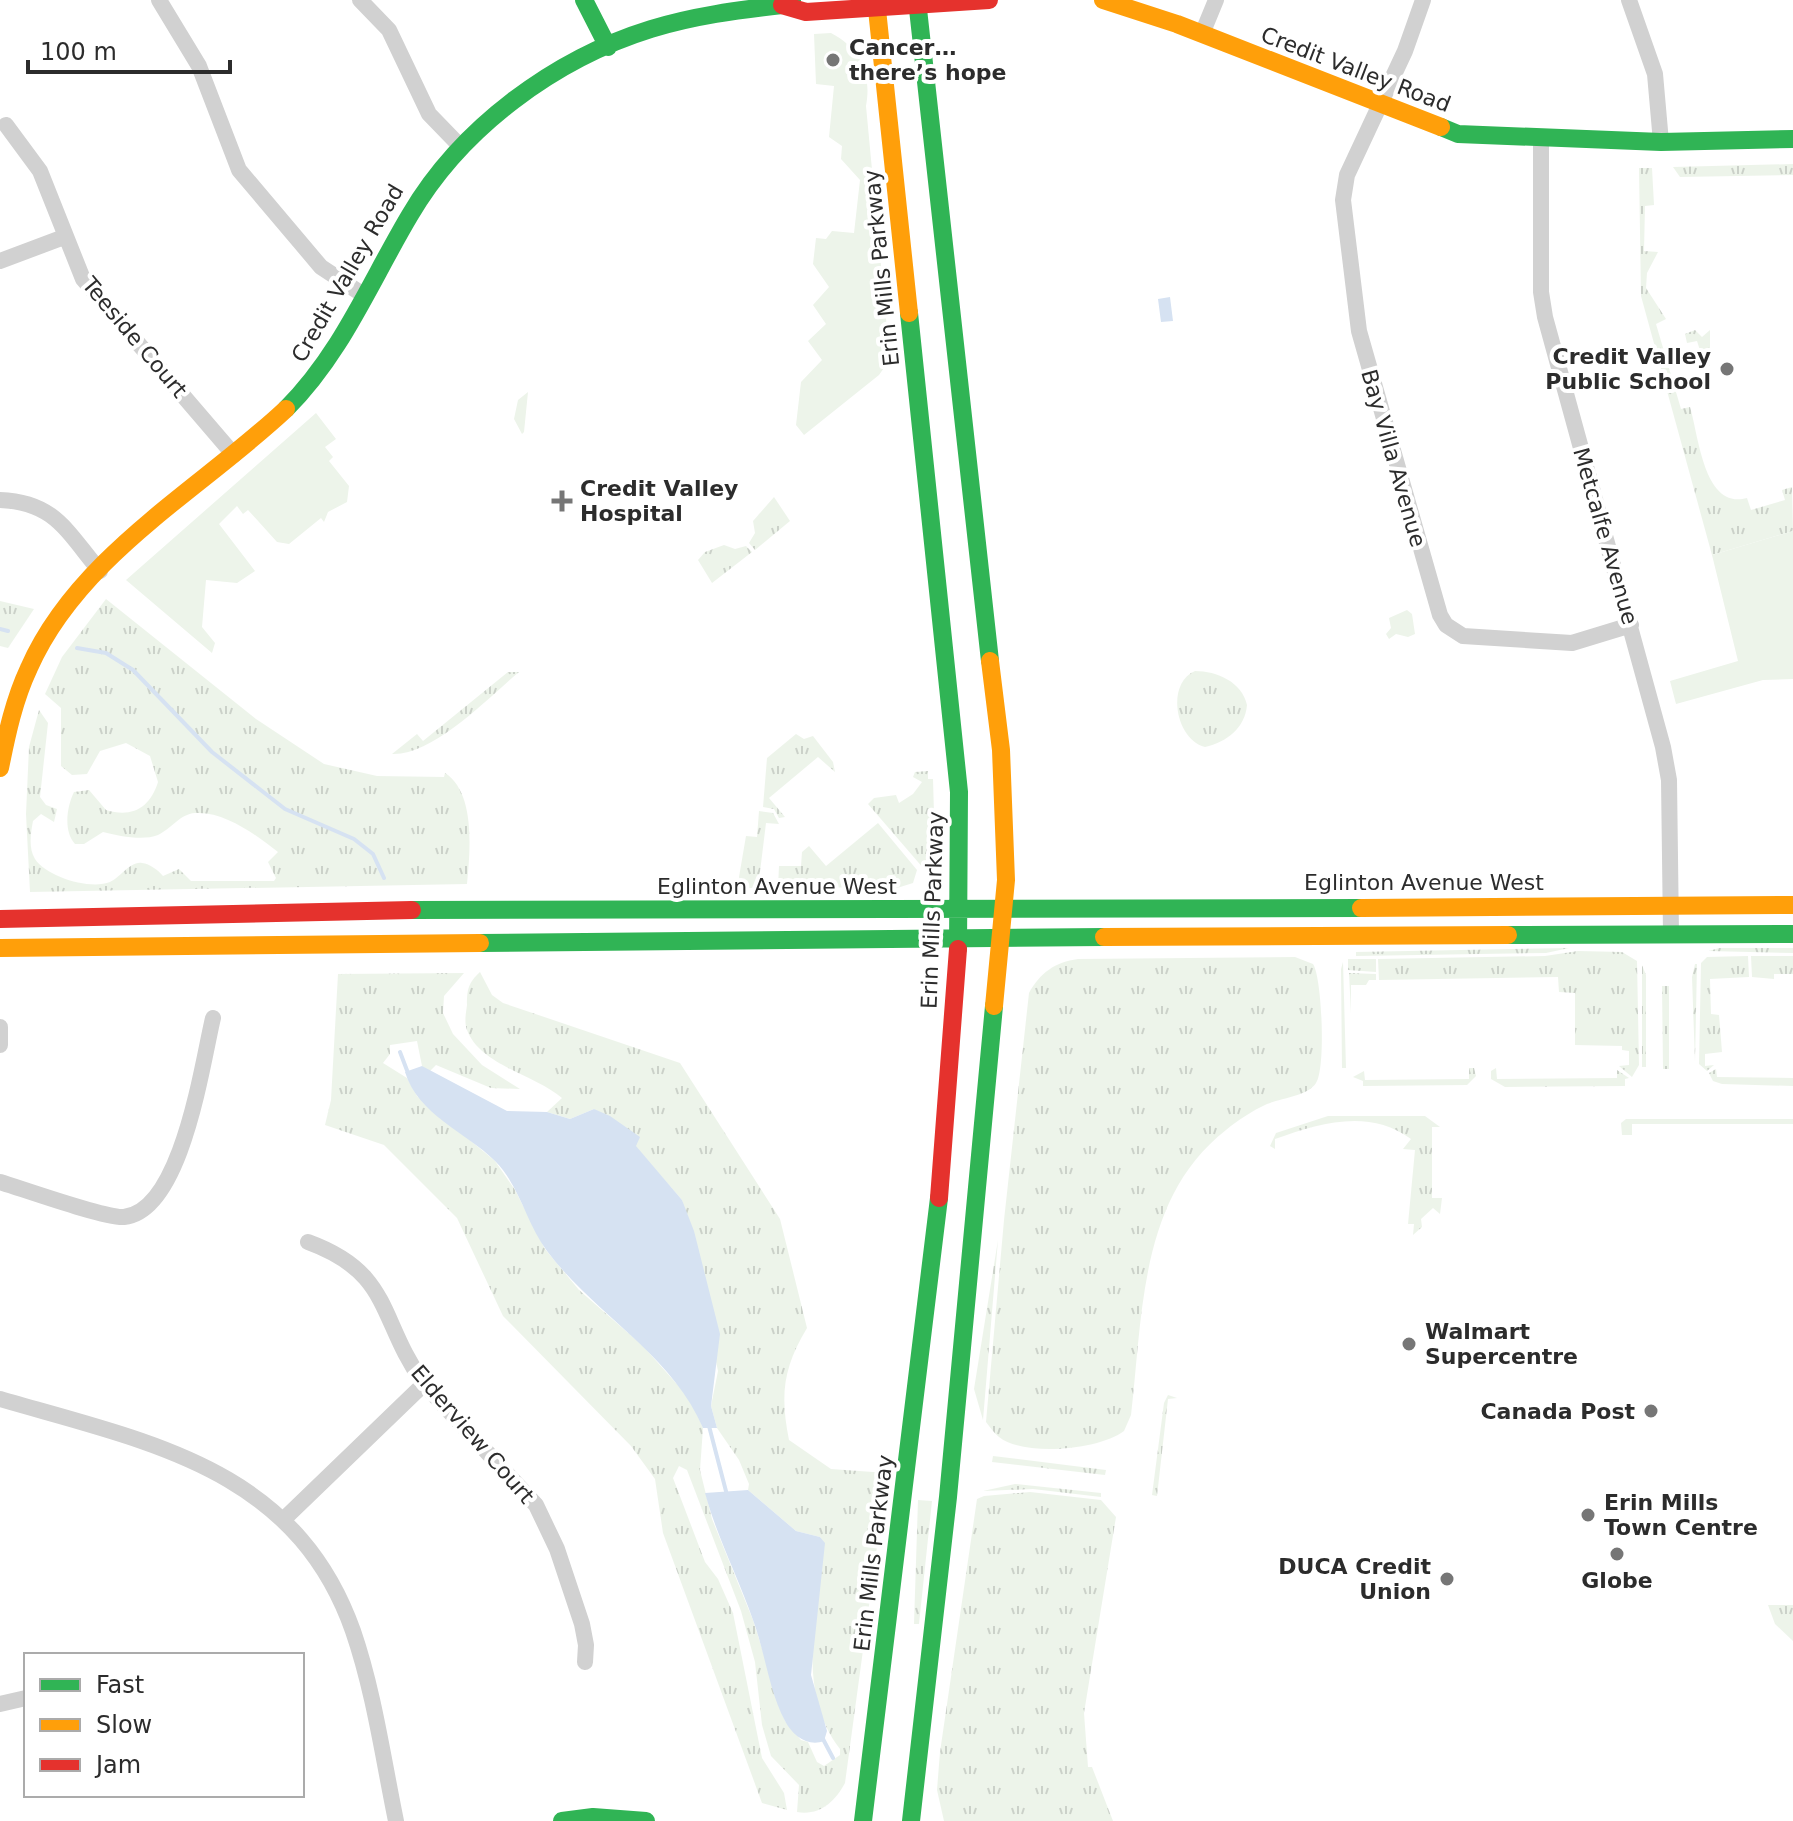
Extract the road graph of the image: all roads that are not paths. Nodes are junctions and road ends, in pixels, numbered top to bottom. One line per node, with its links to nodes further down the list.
1 (159, 0): 22 (street)
2 (360, 0): 19 (street)
3 (584, 0): 13 (main road)
4 (989, 0): 10 (main road, Credit Valley Road)
5 (1103, 0): 12 (main road, Credit Valley Road)
6 (1216, 0): 12 (street)
7 (1423, 0): 14 (street, Bay Villa Avenue)
8 (1629, 0): 18 (street)
9 (787, 3): 11 (main road, Credit Valley Road); 13 (main road, Credit Valley Road)
10 (917, 3): 11 (main road, Credit Valley Road); 31 (main road)
11 (877, 4): 30 (main road, Erin Mills Parkway)
12 (1202, 34): 14 (main road, Credit Valley Road)
13 (608, 47): 19 (main road, Credit Valley Road)
14 (1379, 106): 16 (main road, Credit Valley Road); 26 (street, Bay Villa Avenue)
15 (6, 125): 20 (street, Teeside Court)
16 (1541, 139): 18 (main road, Credit Valley Road); 26 (street, Metcalfe Avenue)
17 (1793, 139): 18 (main road, Credit Valley Road)
18 (1661, 142)
19 (460, 146): 22 (main road, Credit Valley Road)
20 (64, 237): 21 (street); 23 (street, Teeside Court)
21 (0, 261)
22 (365, 296): 23 (main road, Credit Valley Road)
23 (234, 455): 25 (main road, Credit Valley Road)
24 (0, 500): 25 (street)
25 (100, 571): 27 (main road, Credit Valley Road)
26 (1631, 625): 29 (street, Metcalfe Avenue)
27 (0, 768)
28 (1793, 905): 29 (main road, Eglinton Avenue West)
29 (1671, 906): 31 (main road, Eglinton Avenue West); 33 (street, Metcalfe Avenue)
30 (960, 910): 31 (main road, Eglinton Avenue West); 32 (main road, Eglinton Avenue West); 36 (main road, Erin Mills Parkway)
31 (1003, 910): 35 (main road)
32 (0, 919)
33 (1671, 934): 34 (main road); 35 (main road)
34 (1793, 934)
35 (1001, 939): 36 (main road); 53 (main road)
36 (958, 940): 37 (main road); 52 (main road, Erin Mills Parkway)
37 (0, 948)
38 (213, 1018): 41 (street)
39 (0, 1027): 40 (street)
40 (0, 1045)
41 (0, 1182)
42 (308, 1242): 43 (street, Elderview Court)
43 (424, 1384): 45 (street); 46 (street, Elderview Court)
44 (0, 1399): 45 (street)
45 (283, 1520): 49 (street)
46 (585, 1662)
47 (24, 1698): 48 (street)
48 (0, 1704)
49 (396, 1821)
50 (562, 1821): 51 (main road)
51 (646, 1821)
52 (863, 1821)
53 (911, 1821)

